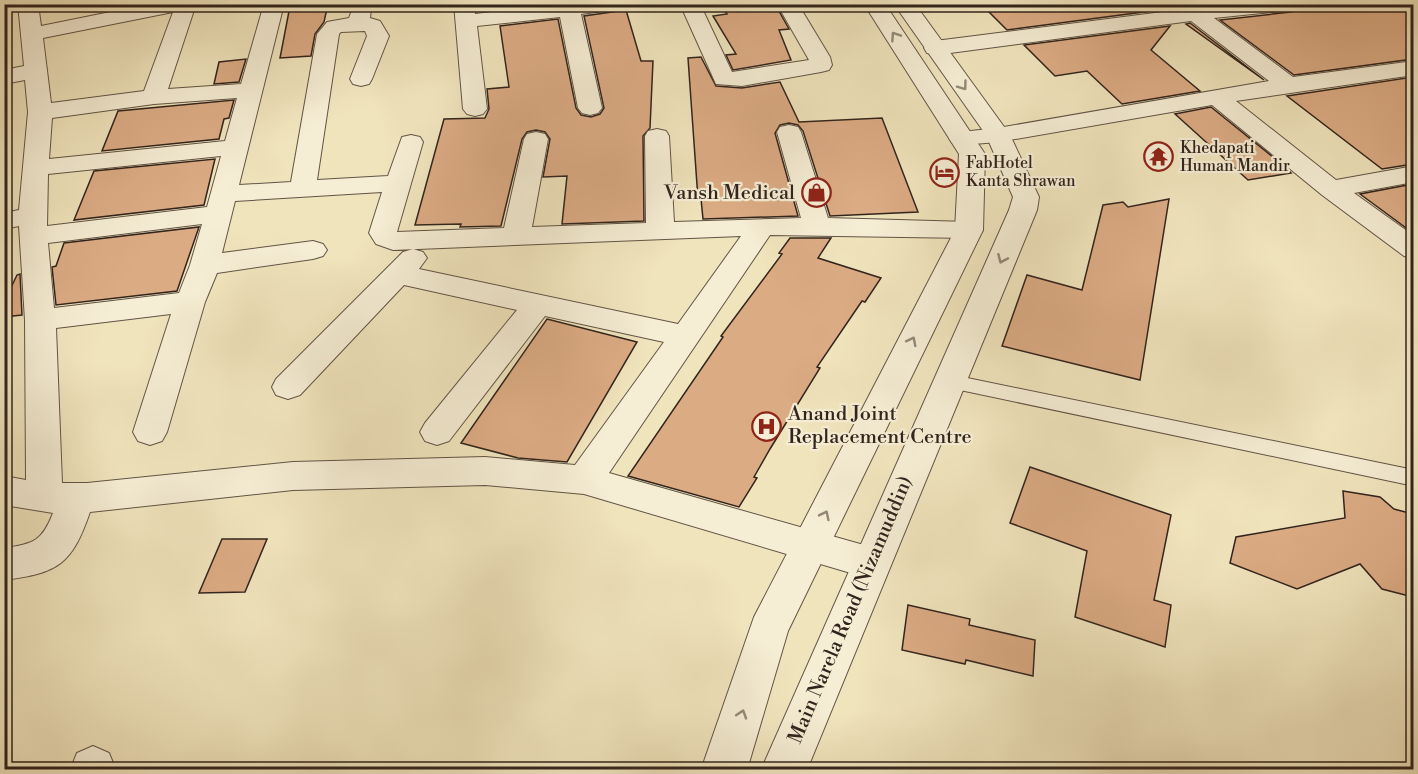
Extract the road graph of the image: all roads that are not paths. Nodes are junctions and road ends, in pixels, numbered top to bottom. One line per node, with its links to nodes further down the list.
1 (28, 4): 14 (street)
2 (185, 4): 14 (street); 22 (street)
3 (274, 4): 21 (street)
4 (618, 4): 10 (street)
5 (690, 4): 6 (street)
6 (787, 4)
7 (874, 4): 30 (street, one-way to 7)
8 (904, 4): 15 (street, Main Narela Road (Nizamuddin))
9 (1291, 4): 11 (street)
10 (568, 7): 12 (street); 24 (street)
11 (1189, 9): 15 (street); 20 (street)
12 (465, 13): 25 (street)
13 (360, 14): 19 (street); 37 (street)
14 (32, 34): 17 (street)
15 (935, 48): 28 (street, Main Narela Road (Nizamuddin), one-way to 28)
16 (1413, 68): 20 (street)
17 (36, 71): 18 (street); 26 (street)
18 (4, 77)
19 (361, 79)
20 (1288, 85): 23 (street)
21 (251, 90): 22 (street); 33 (street)
22 (154, 97): 26 (street)
23 (1218, 98): 28 (street); 38 (street)
24 (590, 108)
25 (475, 109)
26 (40, 112): 34 (street)
27 (789, 132): 41 (street)
28 (998, 135): 30 (street); 55 (street, Main Narela Road (Nizamuddin), one-way to 55)
29 (657, 136): 44 (street)
30 (961, 138): 43 (street)
31 (536, 139): 45 (street)
32 (411, 142): 36 (street)
33 (236, 147): 34 (street); 39 (street)
34 (34, 168): 40 (street)
35 (1413, 174): 38 (street)
36 (398, 183): 37 (street); 46 (street)
37 (303, 188): 39 (street)
38 (1331, 189): 48 (street)
39 (220, 204): 40 (street); 49 (street)
40 (23, 224): 53 (street)
41 (817, 226): 42 (street); 43 (street)
42 (762, 227): 44 (street); 54 (street)
43 (969, 230): 63 (street, one-way to 43)
44 (660, 231): 45 (street)
45 (516, 236): 46 (street)
46 (431, 240): 50 (street)
47 (313, 250): 49 (street)
48 (1413, 250)
49 (205, 265): 51 (street)
50 (398, 274): 52 (street); 56 (street)
51 (190, 302): 53 (street); 57 (street)
52 (539, 303): 54 (street); 58 (street)
53 (40, 320): 62 (street)
54 (685, 336): 60 (street)
55 (948, 381): 59 (lane); 64 (street, Main Narela Road (Nizamuddin))
56 (288, 387)
57 (150, 432)
58 (437, 432)
59 (1413, 478)
60 (584, 480): 62 (street); 63 (street)
61 (4, 490): 62 (street)
62 (60, 498): 65 (street)
63 (811, 545): 64 (street); 66 (street, one-way to 63)
64 (870, 563): 67 (street, Main Narela Road (Nizamuddin))
65 (4, 564)
66 (724, 770)
67 (784, 770)

